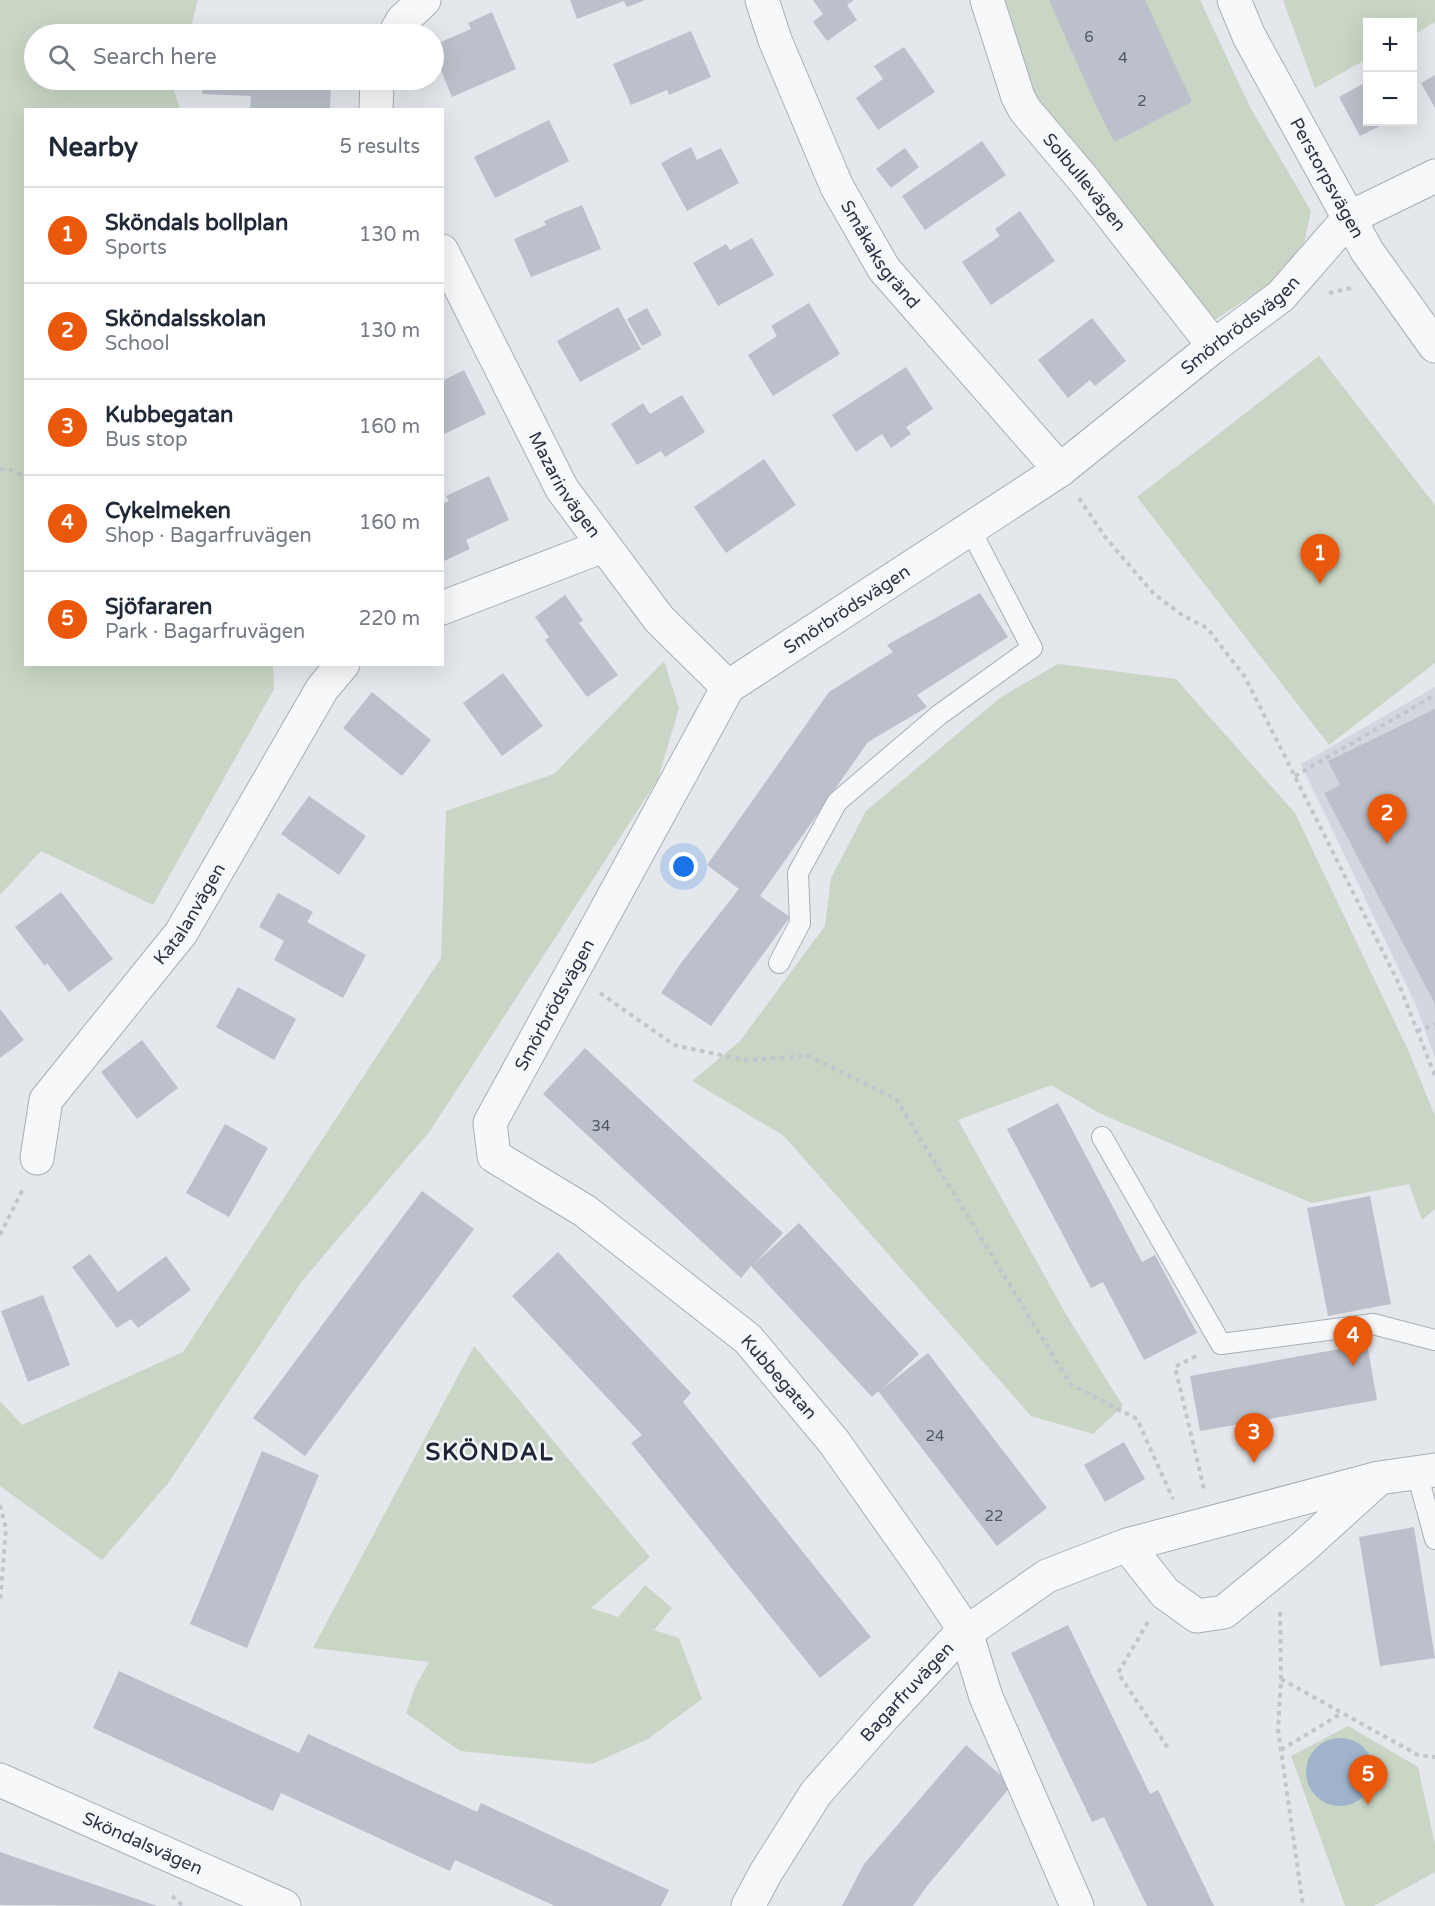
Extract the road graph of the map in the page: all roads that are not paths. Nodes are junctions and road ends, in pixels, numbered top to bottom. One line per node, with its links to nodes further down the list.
1 (424, 0): 5 (street)
2 (762, 0): 13 (street, Småkaksgränd)
3 (987, 0): 11 (street, Solbullevägen)
4 (1234, 0): 9 (street, Perstorpsvägen)
5 (400, 24)
6 (377, 90): 7 (street)
7 (376, 108)
8 (1435, 176): 9 (street)
9 (1349, 218): 11 (street, Smörbrödsvägen); 12 (street, Perstorpsvägen)
10 (444, 255): 15 (street, Mazarinvägen)
11 (1214, 346): 13 (street, Smörbrödsvägen)
12 (1435, 346)
13 (1060, 470): 14 (street, Smörbrödsvägen)
14 (970, 529): 18 (street, Smörbrödsvägen); 19 (lane)
15 (603, 546): 16 (street); 18 (street, Mazarinvägen)
16 (444, 607)
17 (340, 666): 22 (street, Katalanvägen)
18 (728, 687): 20 (street, Smörbrödsvägen)
19 (779, 963)
20 (490, 1123): 28 (street, Kubbegatan)
21 (1102, 1137): 23 (lane)
22 (37, 1158)
23 (1435, 1340)
24 (1426, 1472): 25 (street, Bagarfruvägen); 26 (lane)
25 (1379, 1478): 27 (street, Bagarfruvägen); 27 (street)
26 (1435, 1539)
27 (1127, 1545): 28 (street, Bagarfruvägen)
28 (966, 1632): 31 (street, Bagarfruvägen); 32 (street, Kubbegatan)
29 (0, 1780): 30 (street, Sköndalsvägen)
30 (284, 1906)
31 (748, 1906)
32 (1077, 1906)

